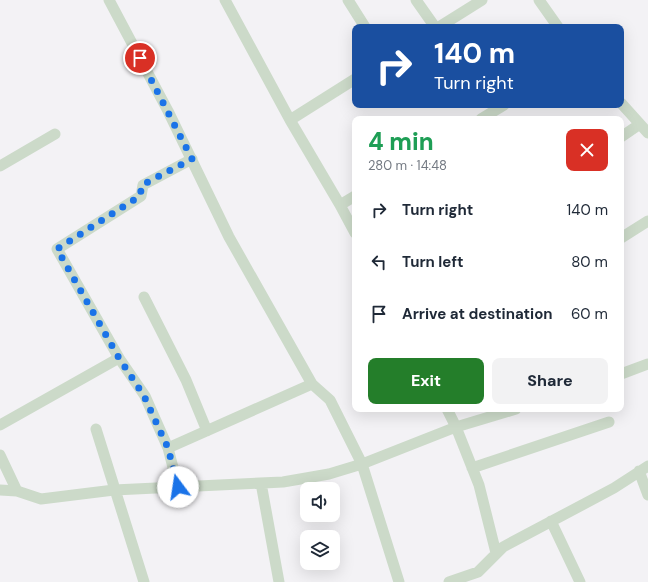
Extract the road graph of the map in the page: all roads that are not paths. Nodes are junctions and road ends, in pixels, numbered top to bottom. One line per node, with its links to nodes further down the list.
1 (109, 0): 20 (street)
2 (225, 0): 15 (street)
3 (348, 0): 7 (street)
4 (416, 0): 8 (street)
5 (482, 0): 9 (street)
6 (538, 0): 10 (street)
7 (363, 24)
8 (433, 24)
9 (444, 24)
10 (556, 24)
11 (352, 81): 15 (street)
12 (624, 106): 16 (street)
13 (499, 108): 14 (street)
14 (486, 116)
15 (290, 120): 23 (street)
16 (640, 124): 17 (street); 19 (street)
17 (648, 133)
18 (55, 134): 21 (street)
19 (624, 135)
20 (192, 159): 28 (street); 31 (street)
21 (0, 166)
22 (352, 198): 23 (street)
23 (340, 205): 25 (street)
24 (648, 221): 26 (street)
25 (352, 227)
26 (624, 236)
27 (144, 297): 38 (street)
28 (119, 358): 35 (street); 39 (street)
29 (648, 364): 30 (street)
30 (624, 373)
31 (312, 384): 38 (street); 41 (street)
32 (448, 412): 36 (street)
33 (506, 412): 36 (street)
34 (609, 422): 42 (street)
35 (0, 425)
36 (456, 427): 41 (street); 42 (street)
37 (96, 429): 47 (street)
38 (207, 431): 39 (street)
39 (168, 448): 45 (street)
40 (0, 455): 48 (street)
41 (362, 464): 44 (street); 55 (street)
42 (472, 468): 51 (street)
43 (644, 469): 49 (street); 50 (street)
44 (261, 483): 45 (street); 54 (street)
45 (178, 487): 47 (street)
46 (0, 490): 48 (street)
47 (114, 490): 48 (street); 53 (street)
48 (17, 491)
49 (648, 495)
50 (551, 521): 51 (street); 57 (street)
51 (496, 553): 52 (street)
52 (478, 577): 56 (street)
53 (144, 582)
54 (279, 582)
55 (399, 582)
56 (449, 582)
57 (580, 582)

